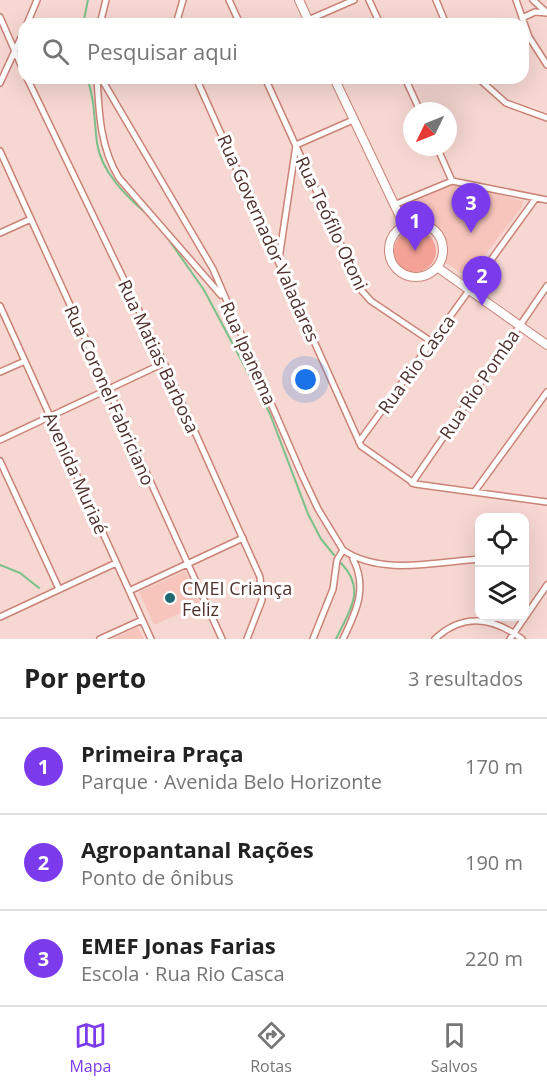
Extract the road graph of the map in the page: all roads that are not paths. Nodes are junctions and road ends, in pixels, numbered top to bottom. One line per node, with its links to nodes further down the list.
1 (37, 0): 13 (street)
2 (106, 0): 14 (street)
3 (183, 0): 15 (street)
4 (229, 0): 16 (street)
5 (299, 0): 17 (street)
6 (354, 0): 18 (street)
7 (369, 0): 19 (street)
8 (436, 0): 20 (street)
9 (516, 0): 21 (street)
10 (533, 0): 11 (street)
11 (547, 13): 21 (street)
12 (0, 17): 24 (street)
13 (30, 18)
14 (102, 18)
15 (178, 18)
16 (237, 18)
17 (307, 18)
18 (317, 18)
19 (377, 18)
20 (444, 18)
21 (522, 18)
22 (529, 34): 26 (street)
23 (18, 46): 24 (street)
24 (15, 53): 25 (street); 27 (street)
25 (18, 59)
26 (547, 65)
27 (0, 83)
28 (30, 84): 59 (street, Rua Matias Barbosa)
29 (99, 84): 53 (street)
30 (103, 84): 53 (street, Rua Ipanema)
31 (199, 84): 49 (street, Rua Governador Valadares)
32 (268, 84): 39 (street, Rua Teófilo Otoni)
33 (337, 84): 38 (street)
34 (408, 84): 36 (street)
35 (485, 84): 37 (street)
36 (416, 102)
37 (547, 118)
38 (353, 120): 39 (street); 45 (street)
39 (296, 145): 49 (street); 56 (street, Rua Teófilo Otoni)
40 (0, 151): 46 (street, Rua Coronel Fabriciano)
41 (441, 156): 42 (street)
42 (452, 181): 43 (street); 45 (street)
43 (536, 198): 44 (street); 52 (street, Rua Rio Casca)
44 (547, 200)
45 (394, 205): 47 (street)
46 (31, 219): 48 (street); 61 (street, Rua Coronel Fabriciano)
47 (404, 225): 50 (street); 50 (street)
48 (0, 233)
49 (279, 259): 65 (street, Rua Governador Valadares)
50 (437, 267): 52 (street)
51 (547, 286): 55 (street, Rua Rio Pomba)
52 (469, 289): 55 (street); 56 (street, Rua Rio Casca)
53 (224, 299): 71 (street, Rua Ipanema)
54 (0, 306): 58 (street, Avenida Muriaé)
55 (519, 325): 57 (street); 67 (street, Rua Rio Pomba)
56 (432, 342): 65 (street, Rua Rio Casca)
57 (547, 345)
58 (25, 361): 60 (street); 63 (street, Avenida Muriaé)
59 (164, 363): 61 (street); 70 (street, Rua Matias Barbosa)
60 (0, 372)
61 (107, 390): 63 (street); 75 (street, Rua Coronel Fabriciano)
62 (547, 392): 68 (street)
63 (51, 417): 64 (street); 74 (street, Avenida Muriaé)
64 (0, 440)
65 (359, 442): 67 (street, Rua Governador Valadares)
66 (0, 461): 77 (street)
67 (412, 483): 68 (street, Rua Governador Valadares)
68 (476, 491): 69 (street, Rua Governador Valadares)
69 (546, 500)
70 (243, 538): 75 (street); 85 (street, Rua Matias Barbosa)
71 (343, 550): 72 (street); 86 (street)
72 (353, 558): 73 (street); 87 (street)
73 (475, 559)
74 (116, 563): 77 (street); 78 (street, Avenida Muriaé)
75 (187, 564): 78 (street); 84 (street, Rua Coronel Fabriciano)
76 (547, 585): 81 (street)
77 (59, 589): 79 (street)
78 (129, 591): 80 (street, Avenida Muriaé)
79 (0, 617)
80 (142, 620): 82 (street); 83 (street, Avenida Muriaé)
81 (514, 633): 88 (street); 89 (street); 90 (street)
82 (100, 639)
83 (151, 639)
84 (222, 639)
85 (247, 639)
86 (313, 639)
87 (343, 639)
88 (435, 639)
89 (510, 639)
90 (522, 639)

